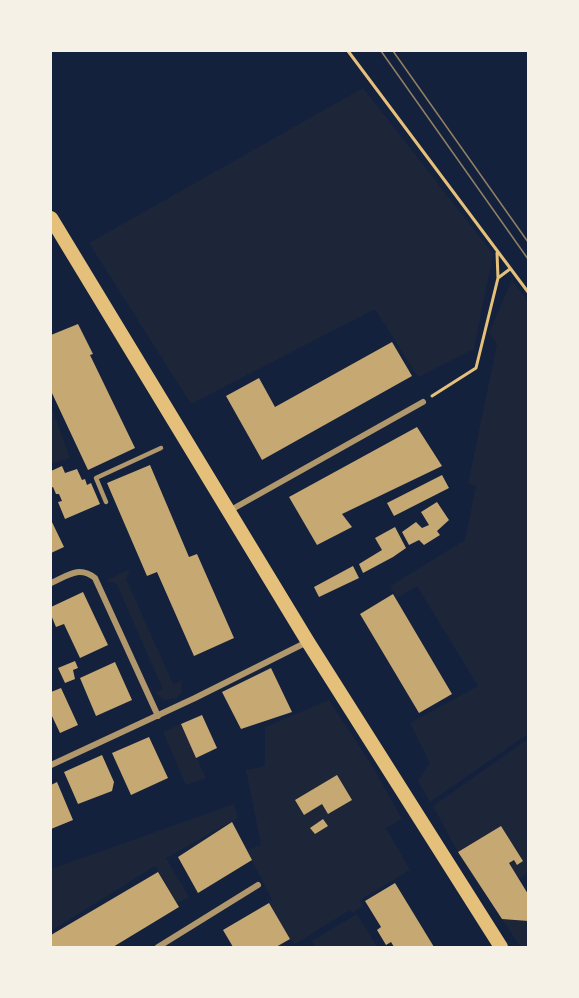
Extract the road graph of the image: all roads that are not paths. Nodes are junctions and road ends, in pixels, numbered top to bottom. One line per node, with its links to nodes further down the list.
1 (51, 218): 5 (main road)
2 (423, 402): 5 (street)
3 (161, 448): 4 (lane)
4 (106, 502)
5 (230, 511): 7 (main road)
6 (51, 583): 8 (street)
7 (308, 642): 8 (street); 12 (main road)
8 (158, 716): 9 (street)
9 (51, 765)
10 (258, 885): 11 (street)
11 (158, 947)
12 (501, 947)

